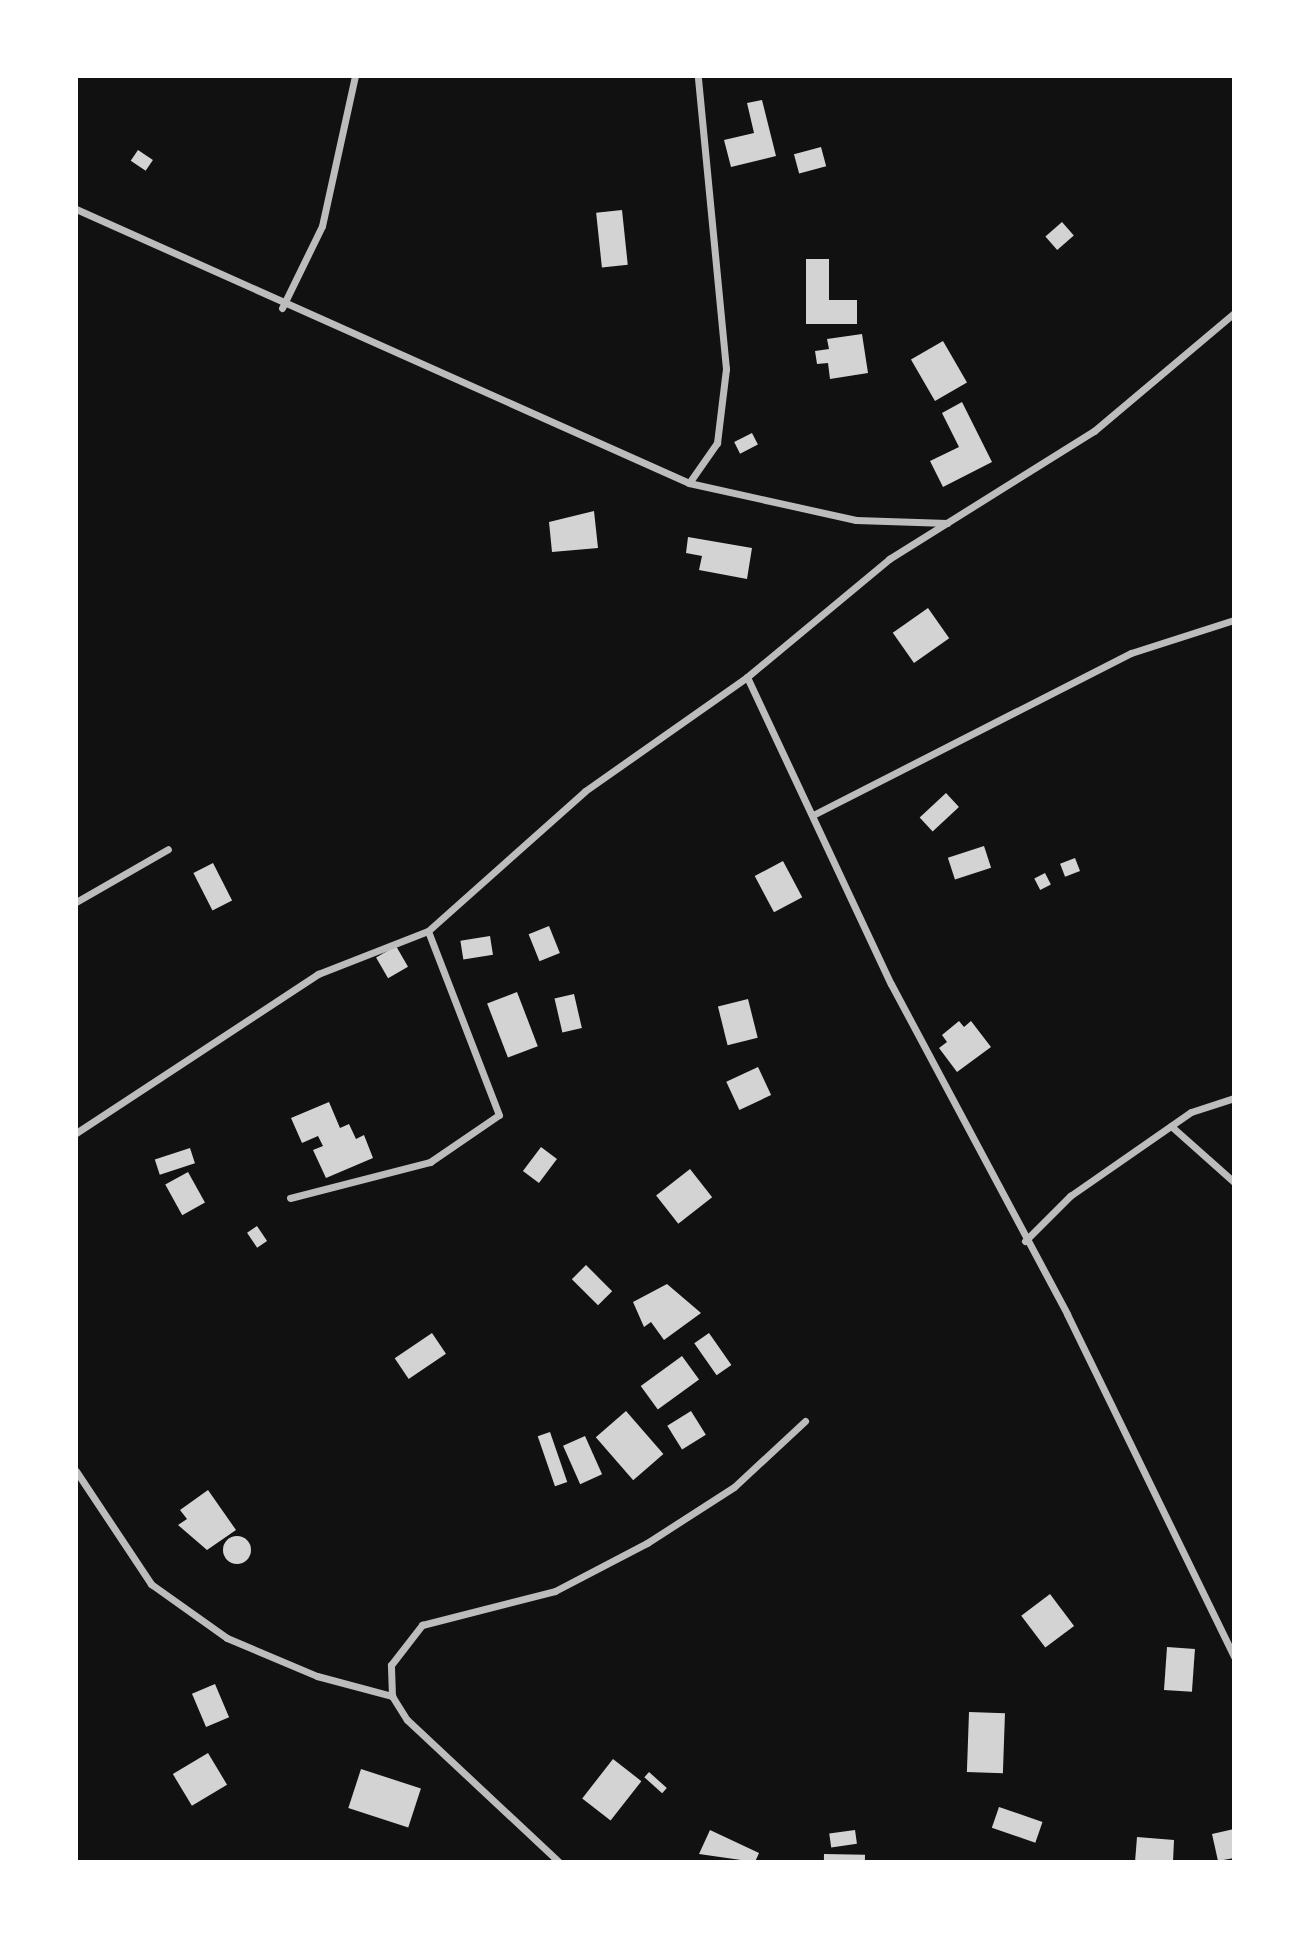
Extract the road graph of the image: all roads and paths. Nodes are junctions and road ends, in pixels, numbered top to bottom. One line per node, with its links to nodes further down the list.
1 (355, 76): 4 (street)
2 (698, 76): 6 (street)
3 (76, 209): 4 (street)
4 (282, 308): 6 (street)
5 (1234, 313): 7 (street)
6 (689, 483): 7 (street)
7 (949, 523): 9 (street)
8 (1234, 620): 10 (street)
9 (747, 677): 10 (street); 13 (street)
10 (813, 815): 19 (street)
11 (168, 849): 12 (street)
12 (76, 902)
13 (428, 931): 16 (street); 18 (street)
14 (1234, 1098): 15 (street)
15 (1171, 1126): 17 (street); 19 (street)
16 (76, 1133)
17 (1234, 1182)
18 (290, 1198)
19 (1025, 1241): 22 (street)
20 (805, 1421): 23 (street)
21 (76, 1471): 23 (street)
22 (1234, 1656)
23 (392, 1696): 24 (street)
24 (559, 1862)

